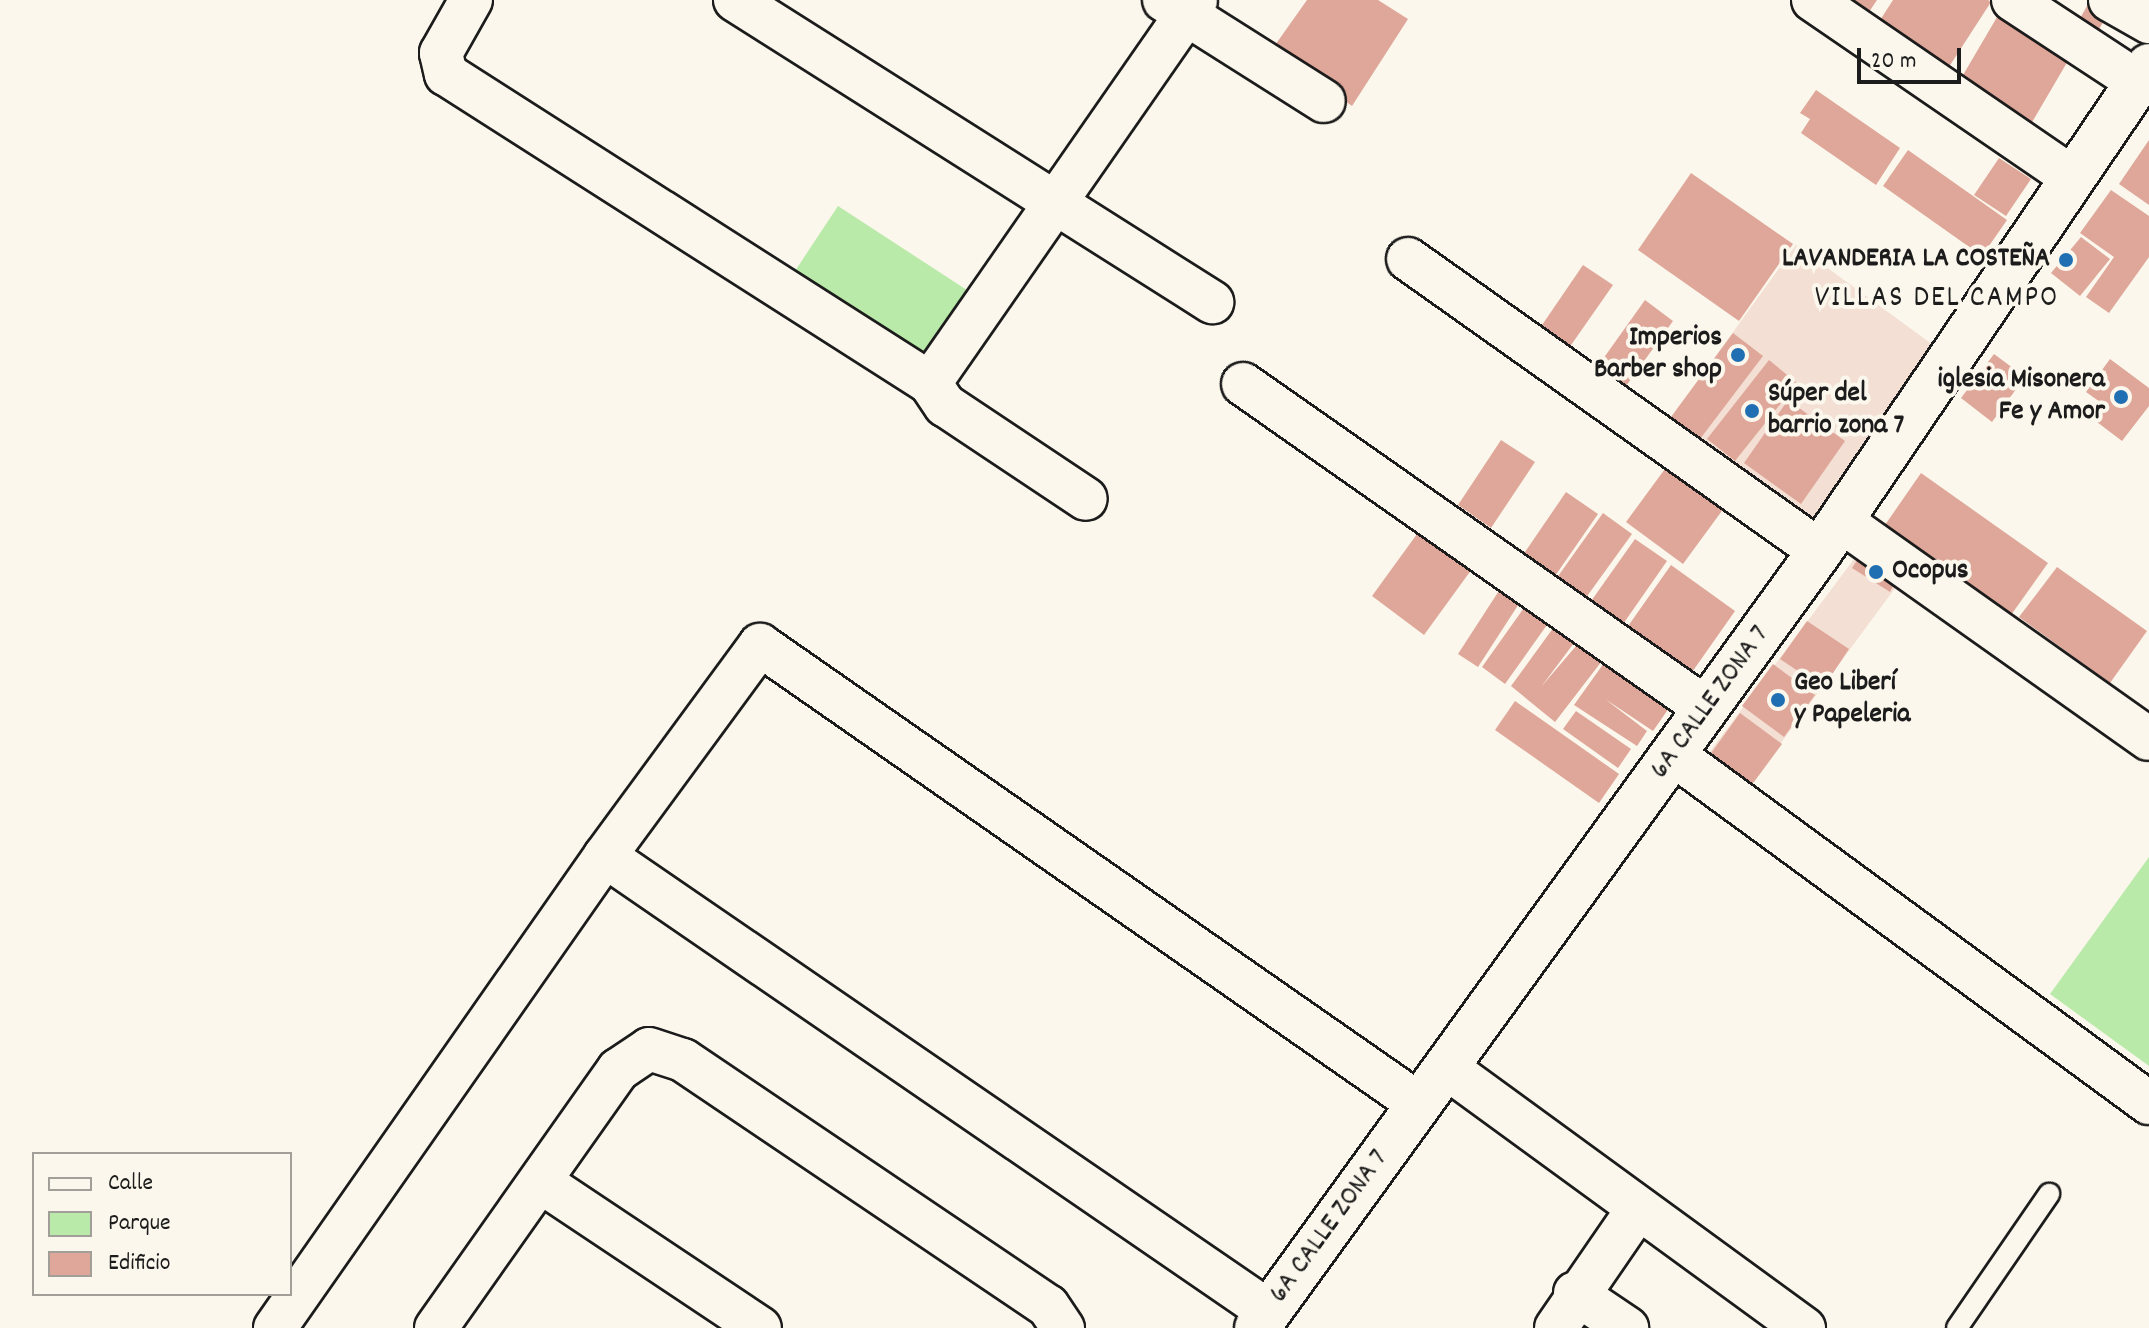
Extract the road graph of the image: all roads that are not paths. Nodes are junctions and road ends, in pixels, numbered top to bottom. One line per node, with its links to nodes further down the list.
1 (471, 0): 14 (street)
2 (735, 0): 11 (street)
3 (1813, 0): 10 (street)
4 (2013, 0): 8 (street)
5 (2110, 0): 7 (street)
6 (1182, 5): 9 (street); 11 (street)
7 (2149, 22)
8 (2143, 74): 10 (street, 6A CALLE ZONA 7)
9 (1324, 101)
10 (2073, 178): 17 (street, 6A CALLE ZONA 7)
11 (1055, 203): 13 (street); 14 (street)
12 (1408, 259): 17 (street)
13 (1212, 302)
14 (930, 383): 16 (street)
15 (1243, 384): 18 (street)
16 (1086, 499)
17 (1830, 536): 18 (street, 6A CALLE ZONA 7); 19 (street)
18 (1707, 709): 20 (street, 6A CALLE ZONA 7)
19 (2149, 739)
20 (1674, 755): 22 (street, 6A CALLE ZONA 7); 23 (street)
21 (605, 856): 24 (street); 29 (street); 30 (street)
22 (1447, 1068): 24 (street, 6A CALLE ZONA 7); 27 (street)
23 (2149, 1103)
24 (1419, 1104): 29 (street, 6A CALLE ZONA 7)
25 (541, 1182): 31 (street); 32 (street); 33 (street)
26 (2049, 1194): 36 (lane)
27 (1637, 1210): 28 (street); 35 (street)
28 (1566, 1310): 34 (street)
29 (1262, 1320)
30 (275, 1328)
31 (436, 1328)
32 (760, 1328)
33 (1063, 1328)
34 (1627, 1328)
35 (1804, 1328)
36 (1957, 1328)

